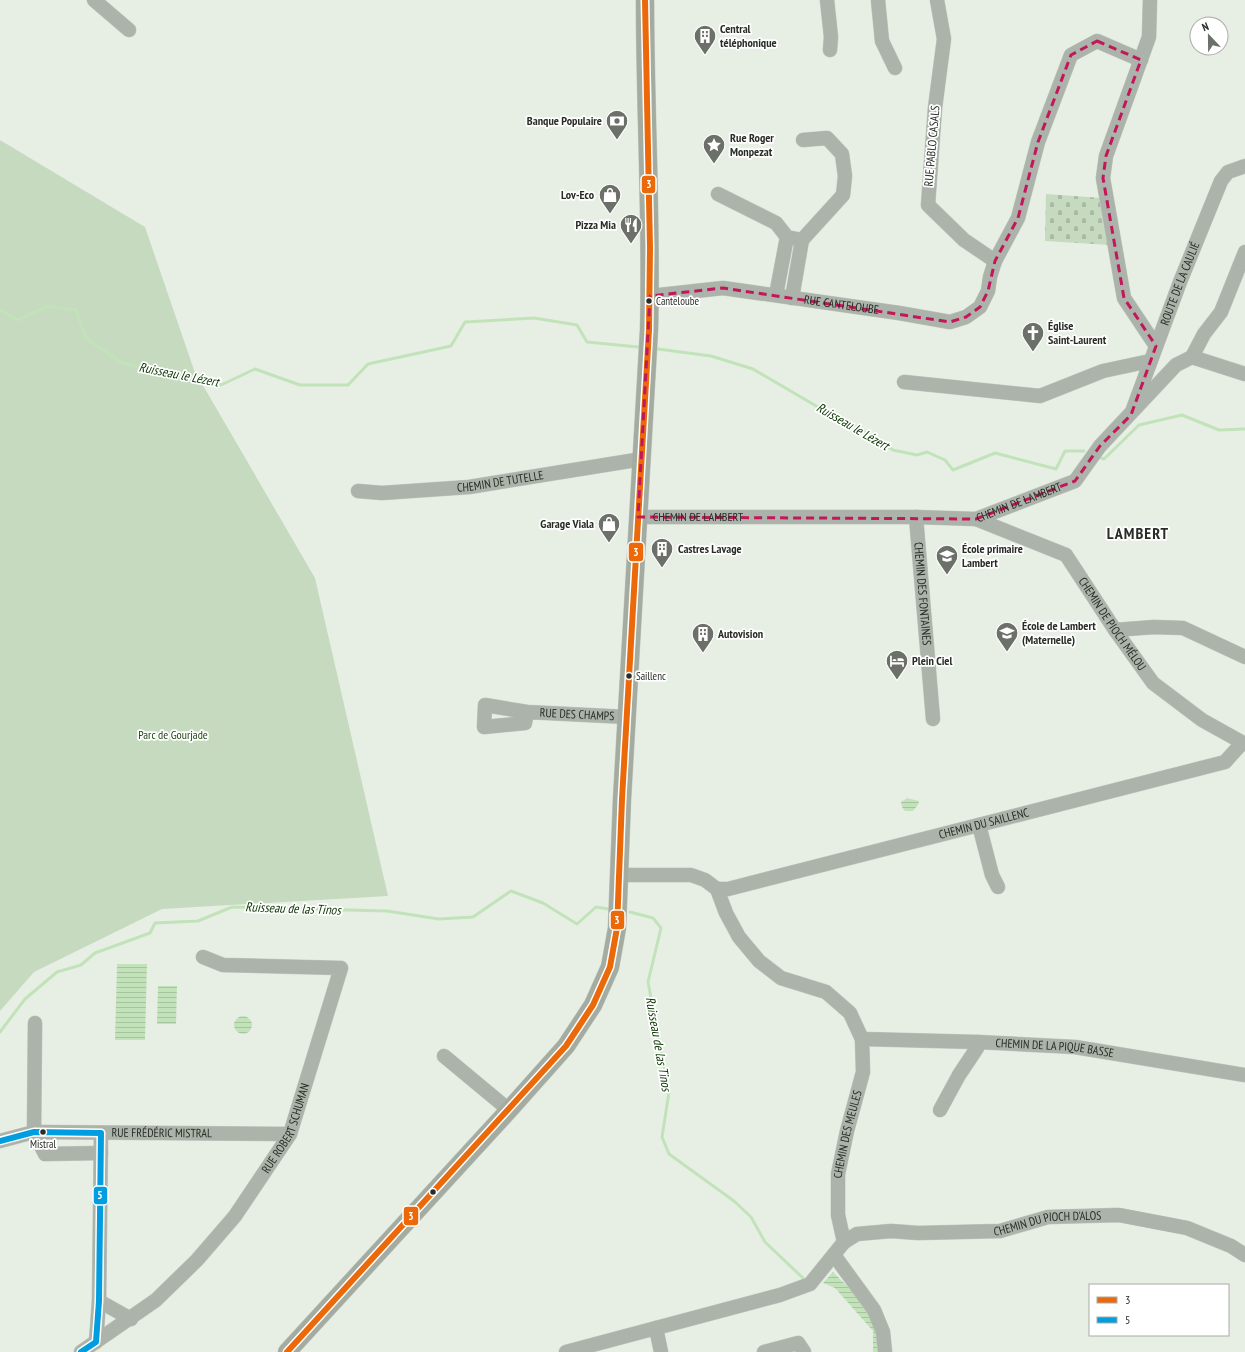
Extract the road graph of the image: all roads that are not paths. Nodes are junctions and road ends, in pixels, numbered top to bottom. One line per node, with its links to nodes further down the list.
1 (94, 0): 7 (street)
2 (645, 0): 19 (main road)
3 (827, 0): 8 (street)
4 (878, 0): 10 (street)
5 (937, 0): 17 (street, RUE PABLO CASALS)
6 (1150, 0): 9 (street)
7 (129, 30)
8 (830, 50)
9 (1141, 60): 17 (street, RUE CANTELOUBE); 21 (street)
10 (895, 68)
11 (803, 140): 15 (street)
12 (1245, 166): 21 (street, ROUTE DE LA CAULIÉ)
13 (718, 194): 14 (street)
14 (787, 237): 15 (street); 18 (street)
15 (802, 240): 20 (street)
16 (1245, 252): 22 (street)
17 (995, 261): 20 (street, RUE CANTELOUBE)
18 (776, 295): 19 (street, RUE CANTELOUBE); 20 (street, RUE CANTELOUBE)
19 (650, 296): 27 (main road)
20 (792, 298)
21 (1156, 346): 23 (street, ROUTE DE LA CAULIÉ)
22 (1192, 357): 24 (street); 26 (street, CHEMIN DE LAMBERT)
23 (1150, 361): 25 (street); 26 (street, ROUTE DE LA CAULIÉ)
24 (1245, 374)
25 (904, 382)
26 (1131, 415): 31 (street, CHEMIN DE LAMBERT)
27 (642, 459): 28 (street, CHEMIN DE TUTELLE); 29 (main road)
28 (358, 491)
29 (638, 517): 30 (street, CHEMIN DE LAMBERT); 35 (main road)
30 (916, 517): 31 (street, CHEMIN DE LAMBERT); 36 (street, CHEMIN DES FONTAINES)
31 (976, 520): 32 (street, CHEMIN DE PIOCH MÉLOU)
32 (1114, 630): 33 (street); 37 (street, CHEMIN DE PIOCH MÉLOU)
33 (1245, 657)
34 (527, 712): 35 (street, RUE DES CHAMPS)
35 (628, 717): 39 (main road)
36 (933, 719)
37 (1244, 743): 38 (street, CHEMIN DU SAILLENC)
38 (979, 825): 40 (street); 41 (street, CHEMIN DU SAILLENC)
39 (619, 875): 41 (street); 48 (main road)
40 (998, 887)
41 (717, 889): 44 (street, CHEMIN DES MEULES)
42 (203, 957): 52 (street, RUE ROBERT SCHUMAN)
43 (35, 1023): 50 (street, RUE FRÉDÉRIC MISTRAL)
44 (862, 1039): 45 (street, CHEMIN DE LA PIQUE BASSE); 55 (street, CHEMIN DES MEULES)
45 (978, 1042): 47 (street, CHEMIN DE LA PIQUE BASSE); 49 (street)
46 (444, 1056): 48 (street)
47 (1245, 1076)
48 (509, 1110): 63 (main road)
49 (940, 1110)
50 (34, 1132): 51 (street, RUE FRÉDÉRIC MISTRAL); 53 (street, RUE FRÉDÉRIC MISTRAL); 54 (street, RUE FRÉDÉRIC MISTRAL)
51 (101, 1133): 52 (street, RUE FRÉDÉRIC MISTRAL); 54 (street)
52 (290, 1134): 59 (street, RUE ROBERT SCHUMAN)
53 (0, 1141)
54 (101, 1153): 58 (street)
55 (844, 1242): 56 (street, CHEMIN DU PIOCH D'ALOS); 57 (street)
56 (1245, 1254)
57 (834, 1255): 60 (street); 68 (street)
58 (99, 1301): 59 (street); 61 (street)
59 (130, 1318): 61 (street, RUE ROBERT SCHUMAN)
60 (656, 1328): 64 (street); 65 (street)
61 (96, 1342): 62 (street, RUE ROBERT SCHUMAN)
62 (81, 1352)
63 (287, 1352)
64 (566, 1352)
65 (661, 1352)
66 (764, 1352): 67 (street)
67 (804, 1352)
68 (885, 1352)

